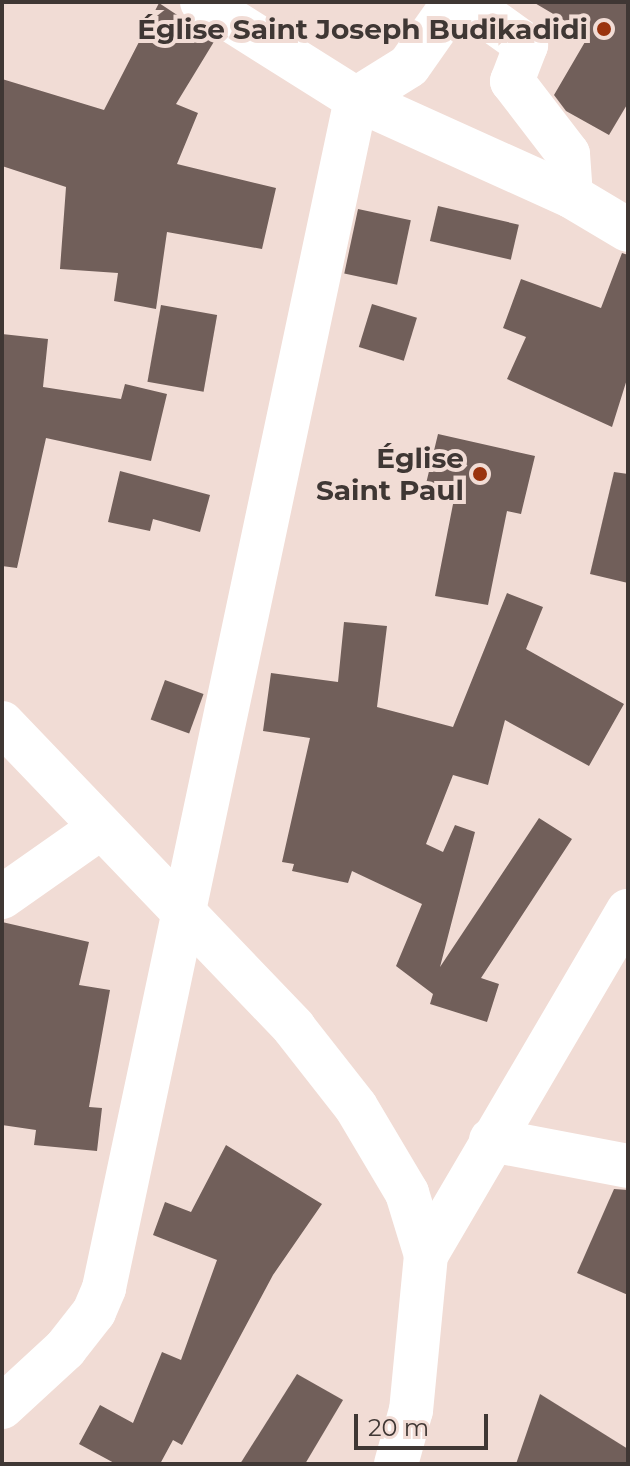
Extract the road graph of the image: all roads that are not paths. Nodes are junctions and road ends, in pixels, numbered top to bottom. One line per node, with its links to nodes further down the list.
1 (202, 2): 4 (main road)
2 (454, 2): 4 (main road)
3 (466, 2): 5 (main road)
4 (356, 99): 5 (main road); 11 (main road)
5 (571, 196): 6 (main road)
6 (628, 230)
7 (2, 723): 8 (main road)
8 (100, 828): 9 (main road); 11 (main road)
9 (2, 897)
10 (628, 911): 12 (main road)
11 (182, 918): 14 (main road); 15 (main road)
12 (491, 1140): 13 (main road); 14 (main road)
13 (628, 1166)
14 (426, 1255): 16 (main road)
15 (2, 1407)
16 (396, 1464)

